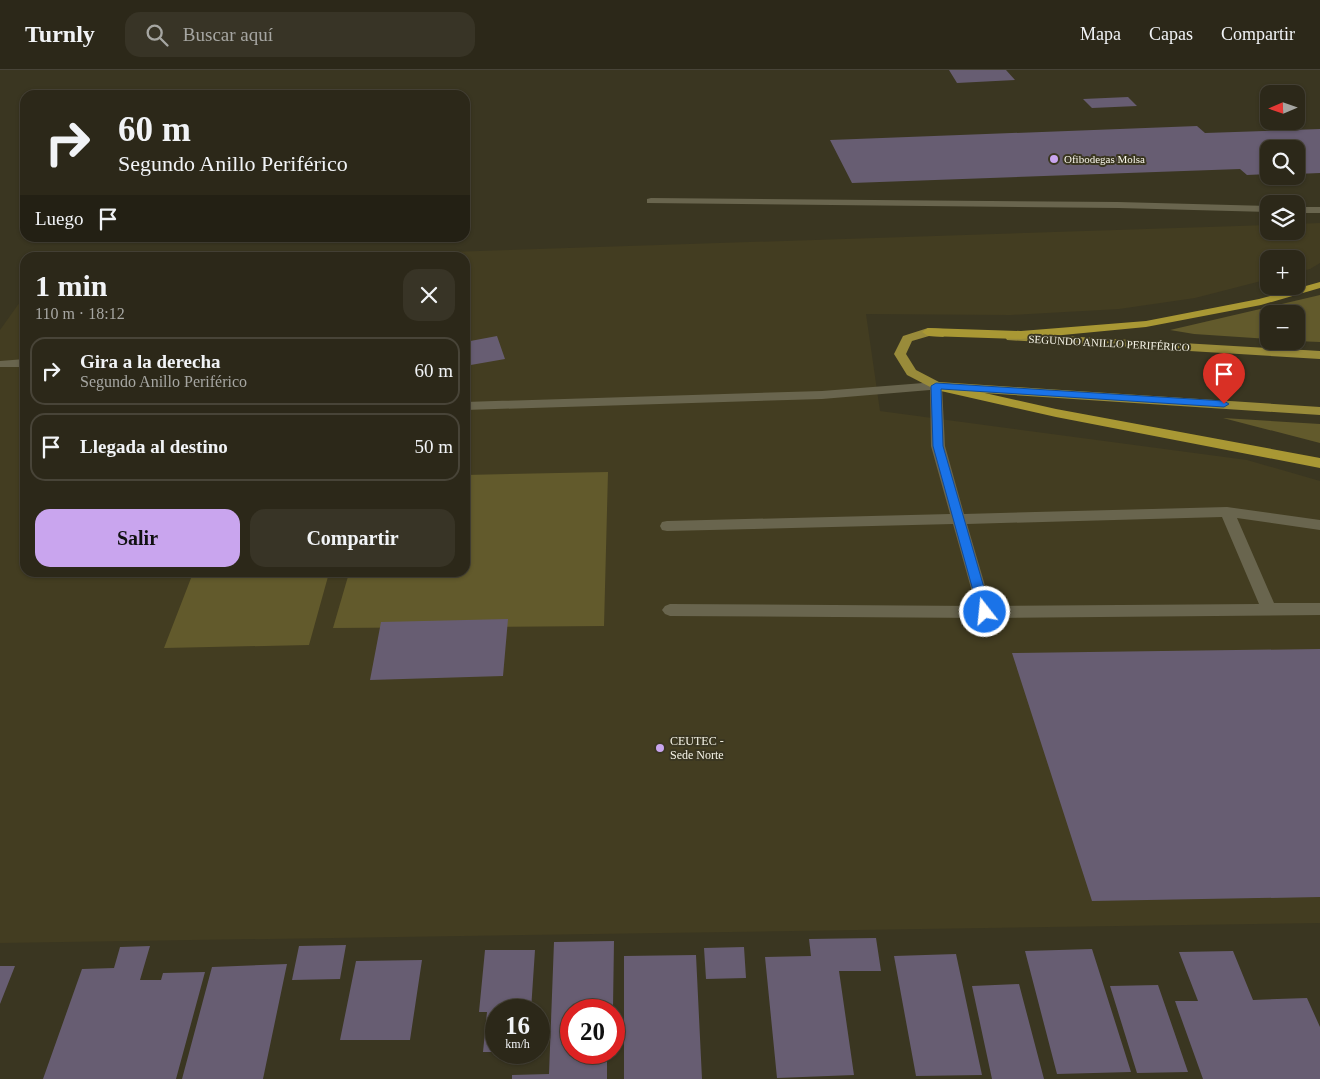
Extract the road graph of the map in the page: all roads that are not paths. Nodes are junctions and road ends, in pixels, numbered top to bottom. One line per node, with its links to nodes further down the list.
1 (651, 201): 2 (lane)
2 (1260, 209)
3 (1305, 210): 4 (lane)
4 (1320, 210)
5 (1320, 285): 6 (highway)
6 (928, 332): 7 (main road, SEGUNDO ANILLO PERIFÉRICO); 10 (main road)
7 (1320, 355)
8 (20, 363): 9 (lane)
9 (2, 364)
10 (936, 386): 11 (lane); 12 (main road); 13 (highway); 15 (lane)
11 (470, 406)
12 (1320, 410)
13 (1320, 463)
14 (1228, 512): 15 (lane); 16 (lane); 20 (lane)
15 (958, 520): 17 (lane); 21 (lane)
16 (1320, 524)
17 (667, 526)
18 (1320, 609): 20 (lane)
19 (670, 610): 21 (lane)
20 (1269, 610): 21 (lane)
21 (985, 612)

